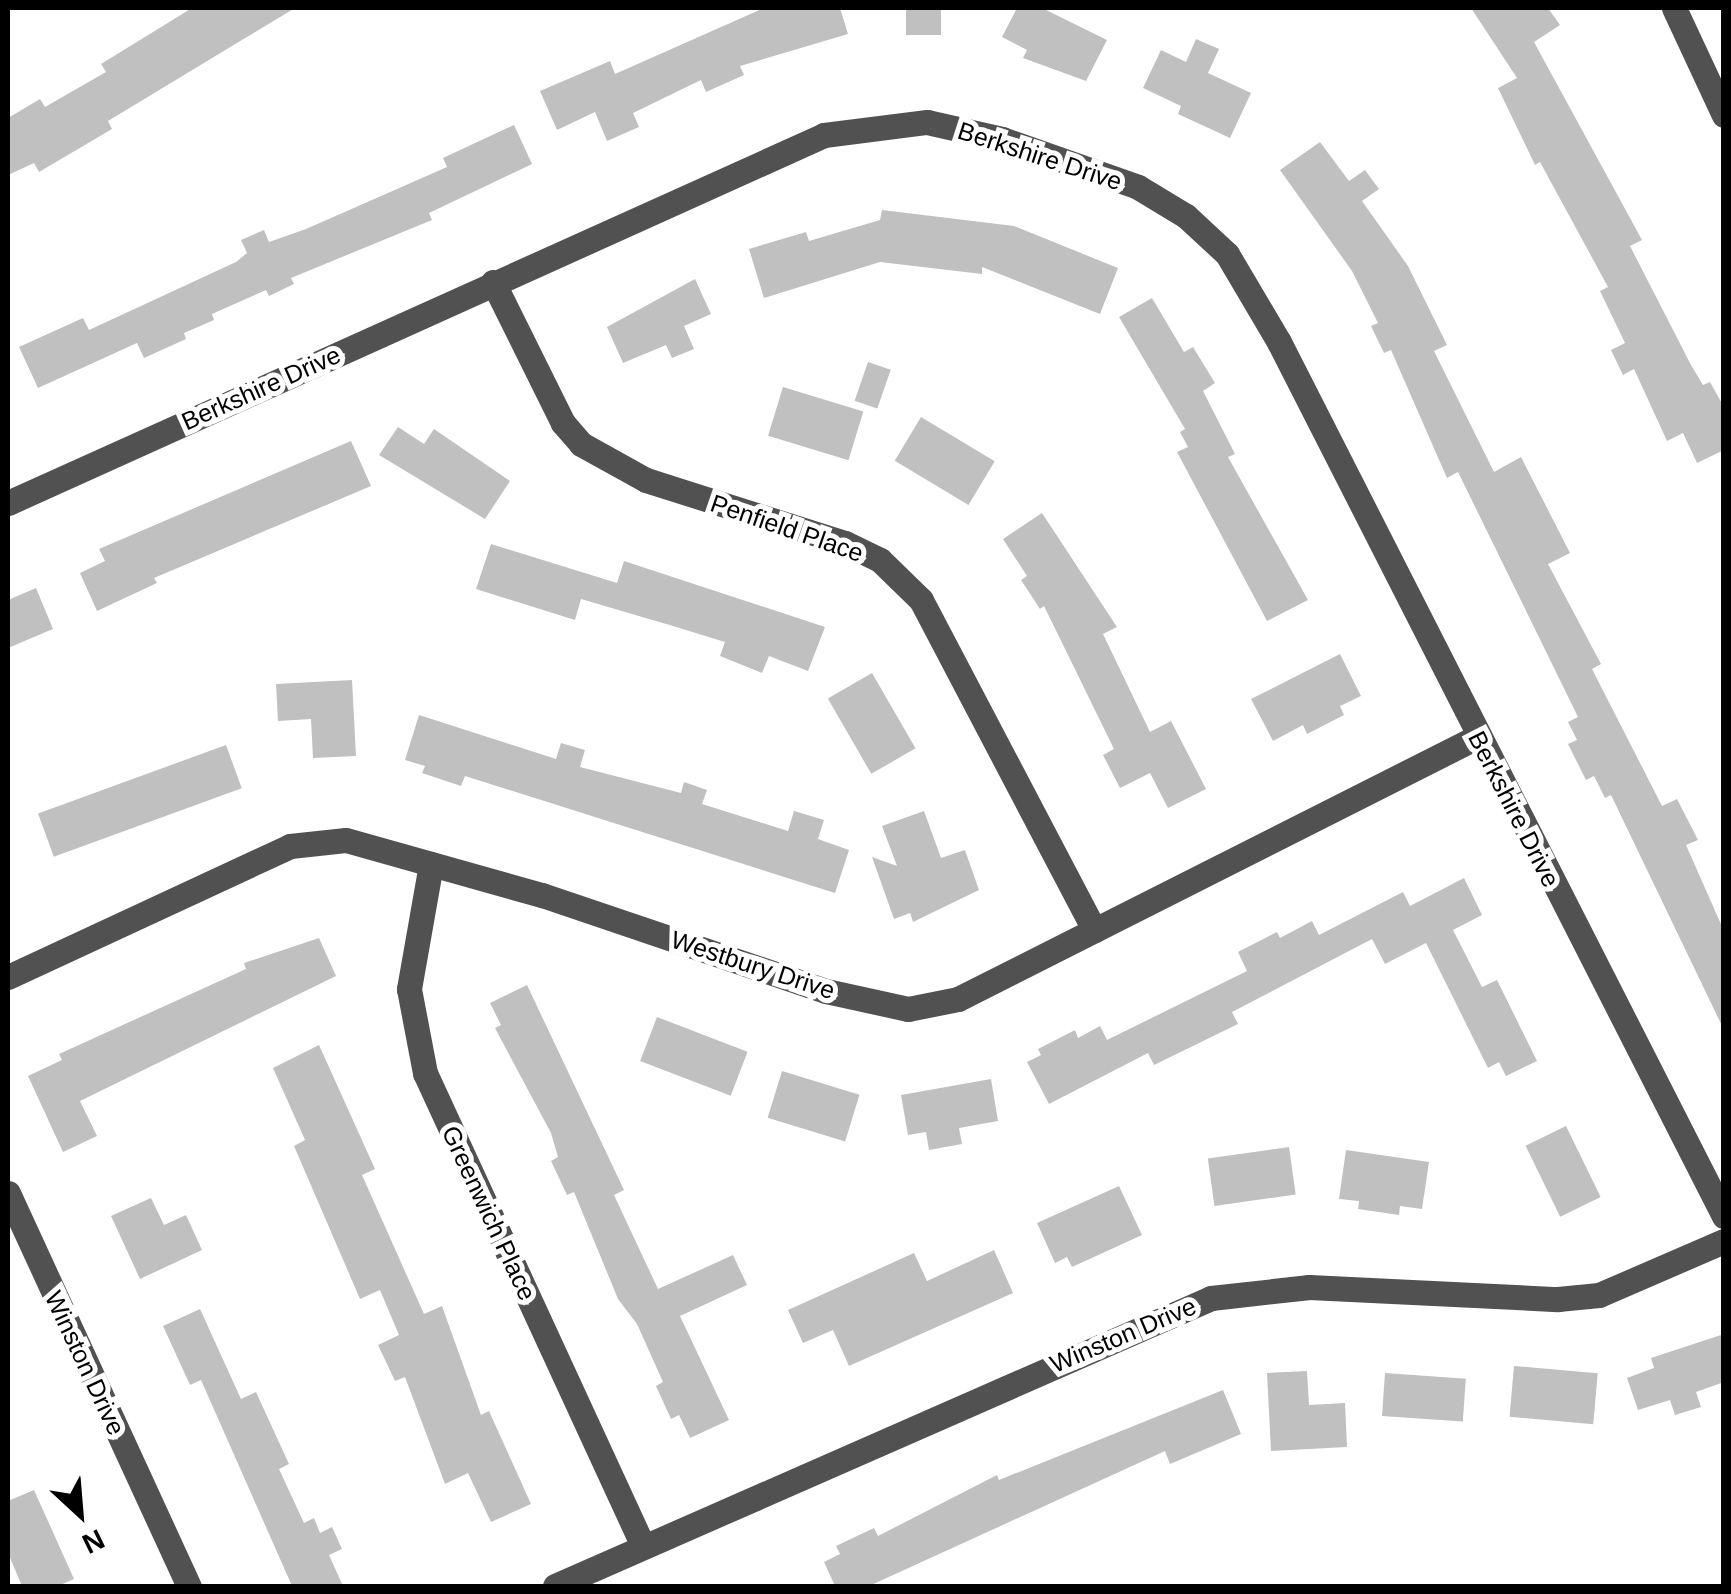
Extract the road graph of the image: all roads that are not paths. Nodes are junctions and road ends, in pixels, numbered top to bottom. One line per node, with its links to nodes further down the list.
1 (1674, 8): 2 (street)
2 (1724, 115)
3 (494, 282): 4 (street, Berkshire Drive); 5 (street, Berkshire Drive); 7 (street, Penfield Place)
4 (8, 504)
5 (1477, 738): 7 (street, Westbury Drive); 10 (street, Berkshire Drive)
6 (431, 864): 7 (street, Westbury Drive); 8 (street, Westbury Drive); 12 (street, Greenwich Place)
7 (1094, 930)
8 (8, 977)
9 (8, 1194): 13 (street, Winston Drive)
10 (1724, 1216)
11 (1724, 1241): 12 (street, Winston Drive)
12 (643, 1546): 14 (street, Winston Drive)
13 (189, 1586)
14 (555, 1586)

